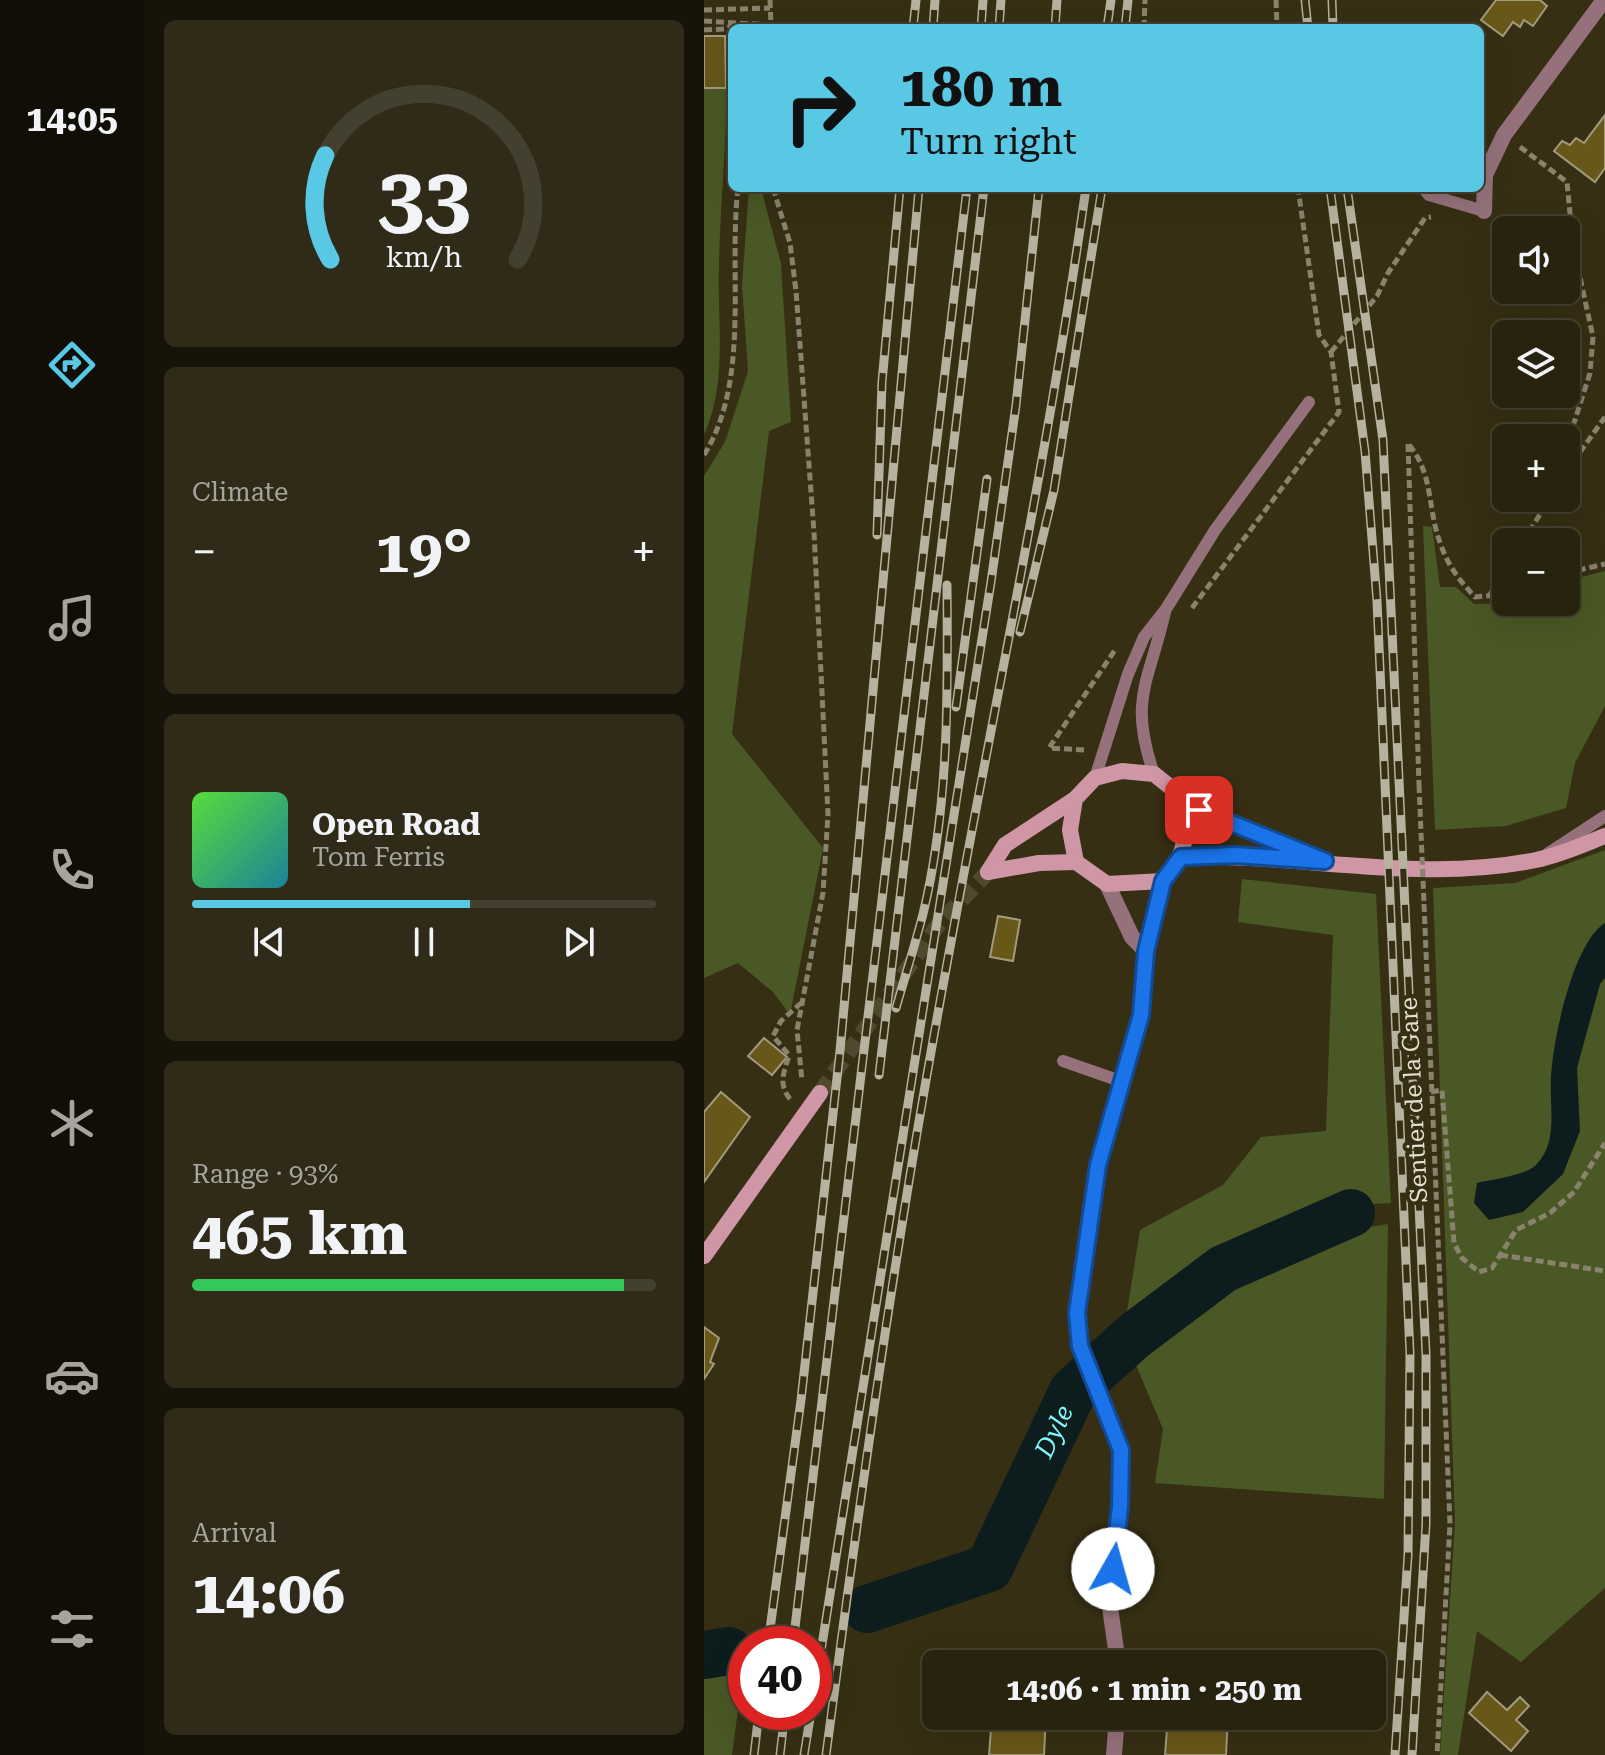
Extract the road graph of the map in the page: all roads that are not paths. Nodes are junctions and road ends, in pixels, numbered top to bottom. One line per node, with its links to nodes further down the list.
1 (1604, 0): 3 (street)
2 (1426, 192): 3 (lane)
3 (1484, 211)
4 (1309, 402): 5 (lane)
5 (1166, 609): 6 (lane); 7 (lane)
6 (1154, 774): 7 (main road); 8 (main road)
7 (1095, 778): 9 (main road)
8 (1179, 794): 12 (main road); 14 (main road)
9 (1075, 799): 15 (main road); 15 (main road)
10 (1605, 816): 13 (lane)
11 (1605, 836): 13 (main road)
12 (1181, 857): 14 (main road); 16 (main road)
13 (1538, 860): 14 (main road)
14 (1325, 861)
15 (1076, 862): 17 (main road)
16 (1163, 881): 17 (main road); 18 (street)
17 (1107, 884): 18 (street)
18 (1146, 951): 20 (street)
19 (1063, 1061): 20 (lane)
20 (1123, 1082): 23 (street)
21 (820, 1093): 22 (main road)
22 (704, 1256)
23 (1116, 1650)
24 (1116, 1730): 25 (street)
25 (1114, 1755)

